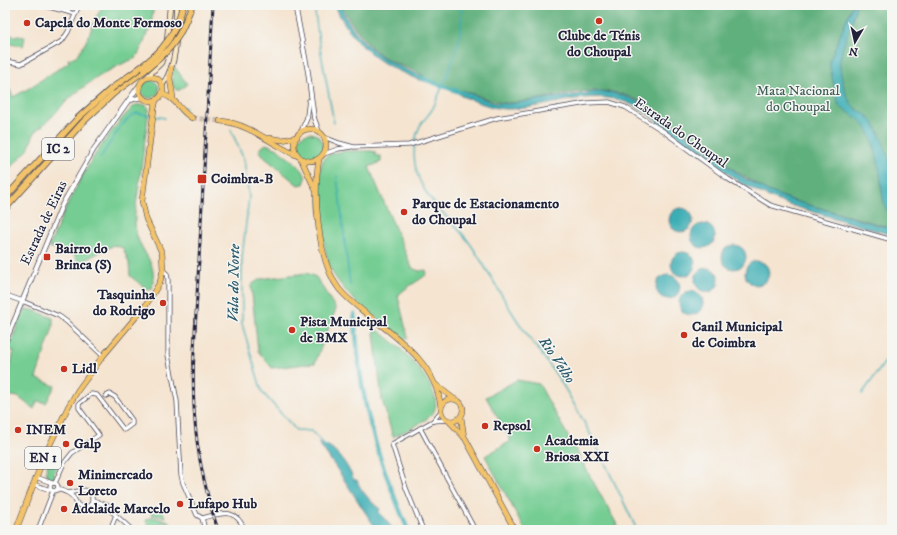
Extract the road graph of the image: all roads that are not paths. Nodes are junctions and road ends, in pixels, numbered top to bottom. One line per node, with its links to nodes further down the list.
1 (41, 5): 9 (street)
2 (79, 5): 9 (street)
3 (170, 5): 13 (main road)
4 (176, 5): 12 (main road)
5 (183, 5): 16 (highway, IC 2, bridge)
6 (189, 5): 10 (highway, IC 2)
7 (192, 5): 10 (highway)
8 (295, 5): 20 (street)
9 (76, 14): 11 (street)
10 (186, 20): 16 (highway, IC 2, bridge)
11 (5, 61)
12 (171, 68): 14 (main road); 18 (main road)
13 (147, 76): 14 (main road); 15 (main road)
14 (163, 85): 17 (main road); 18 (main road)
15 (138, 87): 19 (main road); 21 (street, Estrada de Eiras)
16 (113, 91): 37 (highway, IC 2); 38 (highway, IC 2)
17 (162, 94): 18 (main road); 22 (main road)
18 (173, 96): 25 (main road)
19 (142, 97): 21 (street); 23 (main road)
20 (310, 97): 27 (street); 28 (street)
21 (130, 100): 42 (street, Estrada de Eiras)
22 (156, 100): 23 (main road); 24 (main road, EN 1)
23 (150, 101): 24 (main road)
24 (154, 110): 40 (main road, EN 1)
25 (192, 118)
26 (220, 121): 29 (main road)
27 (301, 132): 28 (main road); 30 (main road)
28 (319, 132): 31 (main road)
29 (264, 137): 30 (main road); 34 (main road)
30 (297, 137): 34 (main road)
31 (324, 137): 32 (street, Estrada do Choupal); 33 (main road)
32 (354, 147): 33 (street, Estrada do Choupal); 39 (street, Estrada do Choupal)
33 (324, 154): 35 (main road)
34 (300, 158): 35 (main road); 36 (main road)
35 (319, 159): 36 (main road)
36 (316, 191): 45 (main road)
37 (5, 198)
38 (5, 209)
39 (892, 240)
40 (163, 270): 44 (main road, EN 1); 64 (street)
41 (5, 294): 42 (street)
42 (22, 301): 43 (street, Estrada de Eiras); 44 (street)
43 (5, 343)
44 (102, 356): 54 (main road, EN 1)
45 (435, 384): 47 (main road); 48 (main road)
46 (106, 396): 55 (street)
47 (454, 399): 48 (main road); 49 (main road)
48 (441, 409): 50 (street); 51 (main road)
49 (461, 417): 51 (main road); 53 (main road)
50 (433, 421): 51 (street); 52 (street)
51 (448, 421): 53 (main road)
52 (420, 428): 71 (street); 72 (street)
53 (465, 438): 73 (main road)
54 (36, 477): 55 (street); 56 (main road, EN 1)
55 (54, 483): 57 (street); 58 (street)
56 (33, 484): 58 (street); 65 (main road, EN 1)
57 (57, 489): 58 (street); 59 (street)
58 (51, 490): 66 (street)
59 (68, 493): 60 (street); 61 (street)
60 (93, 500): 61 (street); 62 (street)
61 (91, 504): 62 (street)
62 (110, 510): 63 (street)
63 (116, 515): 67 (street); 68 (street)
64 (202, 518): 69 (street); 70 (street)
65 (16, 530)
66 (38, 530)
67 (112, 530)
68 (131, 530)
69 (205, 530)
70 (245, 530)
71 (423, 530)
72 (475, 530)
73 (515, 530)

